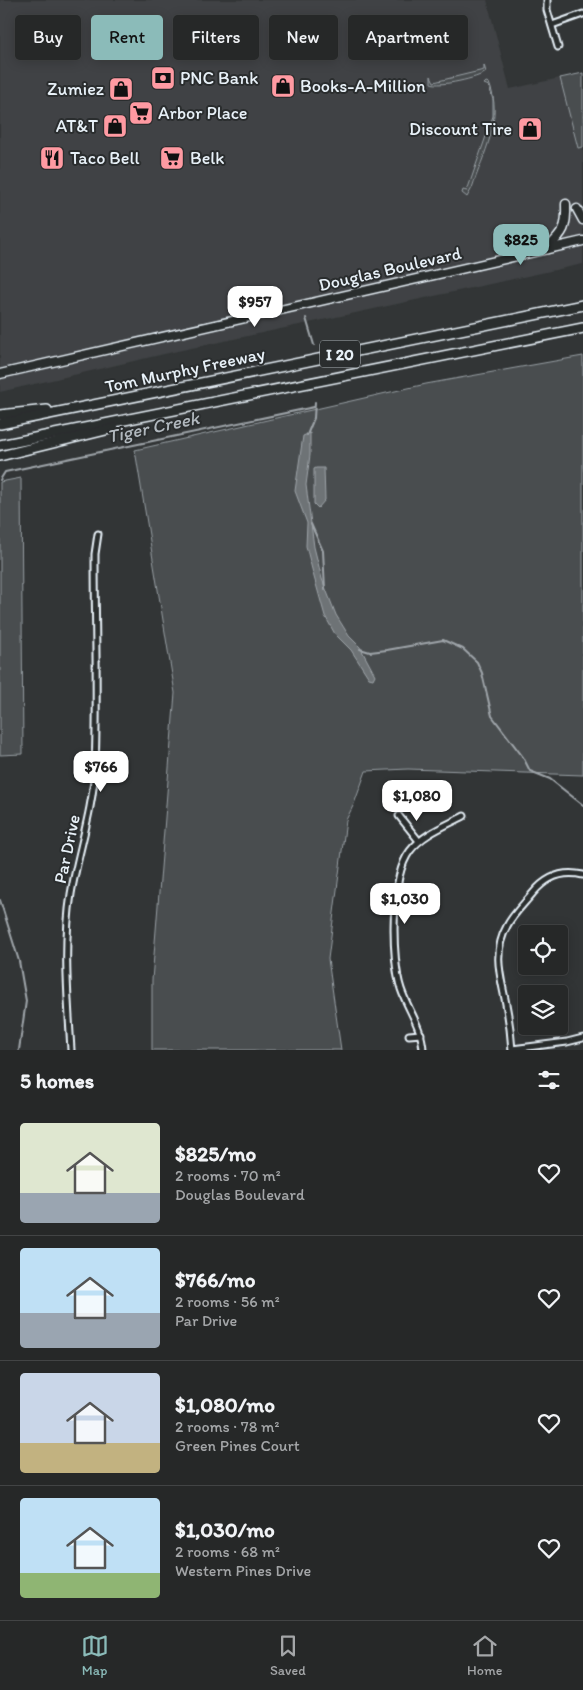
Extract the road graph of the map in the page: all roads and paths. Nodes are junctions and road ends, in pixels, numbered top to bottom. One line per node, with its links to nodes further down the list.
1 (547, 0): 3 (street)
2 (583, 14): 3 (street)
3 (552, 25): 4 (street)
4 (558, 47)
5 (566, 204): 9 (main road)
6 (577, 209): 7 (main road)
7 (583, 220)
8 (583, 241): 9 (main road, Douglas Boulevard)
9 (547, 248): 12 (main road, Douglas Boulevard)
10 (583, 305): 14 (highway, Tom Murphy Freeway / I 20)
11 (583, 328): 13 (highway, Tom Murphy Freeway / I 20)
12 (0, 374)
13 (229, 398): 17 (highway, Tom Murphy Freeway / I 20); 18 (highway)
14 (97, 404): 15 (highway); 16 (highway, Tom Murphy Freeway / I 20)
15 (0, 415)
16 (0, 424)
17 (0, 445)
18 (0, 456)
19 (98, 534): 27 (street, Par Drive)
20 (399, 816): 22 (street)
21 (464, 816): 22 (street)
22 (419, 841): 24 (street)
23 (583, 875): 29 (street)
24 (421, 1034): 25 (street); 28 (street)
25 (409, 1035)
26 (583, 1038): 29 (street)
27 (71, 1050)
28 (423, 1050)
29 (512, 1050)

